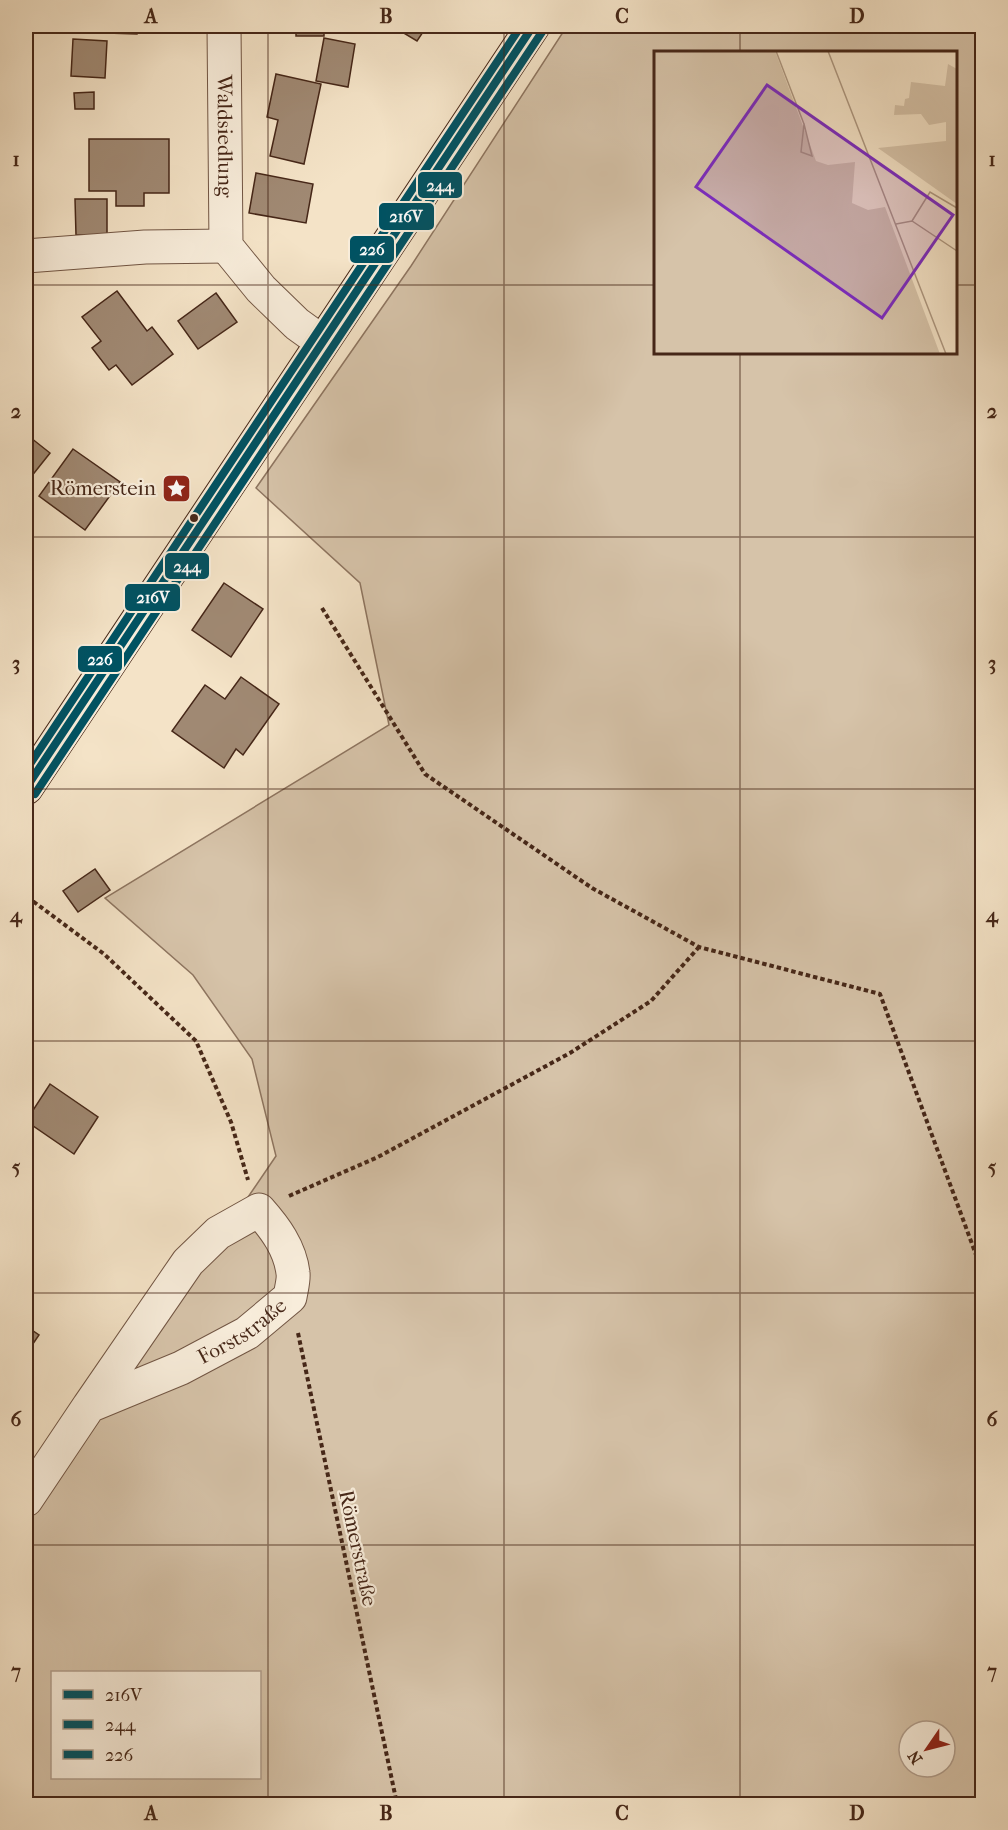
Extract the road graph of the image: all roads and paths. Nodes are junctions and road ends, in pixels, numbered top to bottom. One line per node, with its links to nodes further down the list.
1 (224, 26): 3 (street, Waldsiedlung)
2 (533, 26): 5 (main road)
3 (226, 246): 4 (street); 5 (street)
4 (26, 256)
5 (322, 342): 7 (main road)
6 (322, 608): 9 (path)
7 (26, 788)
8 (26, 900): 10 (path)
9 (699, 946): 10 (path); 11 (path)
10 (259, 1210): 12 (street, Forststraße); 13 (street)
11 (982, 1271)
12 (290, 1297): 13 (street, Forststraße); 15 (path, Römerstraße)
13 (89, 1406): 14 (street)
14 (26, 1500)
15 (397, 1804)

